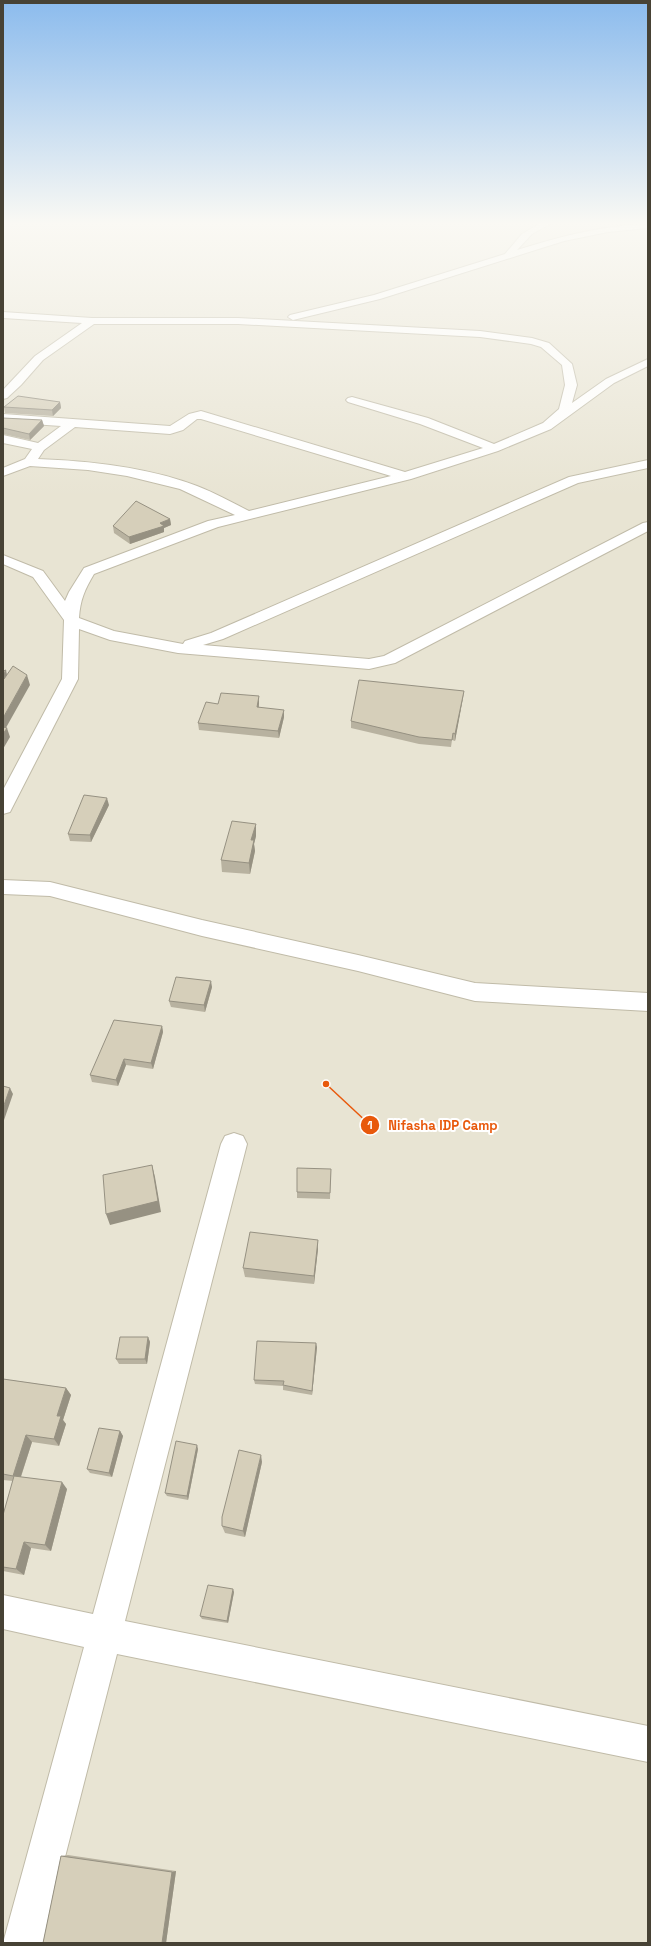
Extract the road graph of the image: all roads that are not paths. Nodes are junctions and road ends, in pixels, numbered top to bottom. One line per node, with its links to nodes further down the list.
1 (3, 315): 3 (street)
2 (304, 315): 4 (street)
3 (92, 321): 4 (street); 6 (street)
4 (270, 323): 10 (street)
5 (648, 362): 10 (street)
6 (3, 396)
7 (352, 400): 13 (street)
8 (3, 418): 9 (street)
9 (71, 424): 12 (street); 17 (street)
10 (547, 426): 13 (street)
11 (3, 439): 12 (street)
12 (40, 447): 14 (street)
13 (494, 448): 17 (street)
14 (29, 462): 16 (street); 18 (street)
15 (648, 464): 22 (street)
16 (3, 472)
17 (406, 476): 18 (street)
18 (246, 515): 21 (street)
19 (648, 526): 22 (street)
20 (3, 560): 21 (street)
21 (72, 621): 22 (street); 23 (street)
22 (178, 648)
23 (3, 808)
24 (3, 887): 25 (street)
25 (648, 1002)
26 (234, 1144): 28 (street)
27 (3, 1612): 28 (street)
28 (105, 1634): 29 (street); 30 (street)
29 (648, 1744)
30 (23, 1943)

